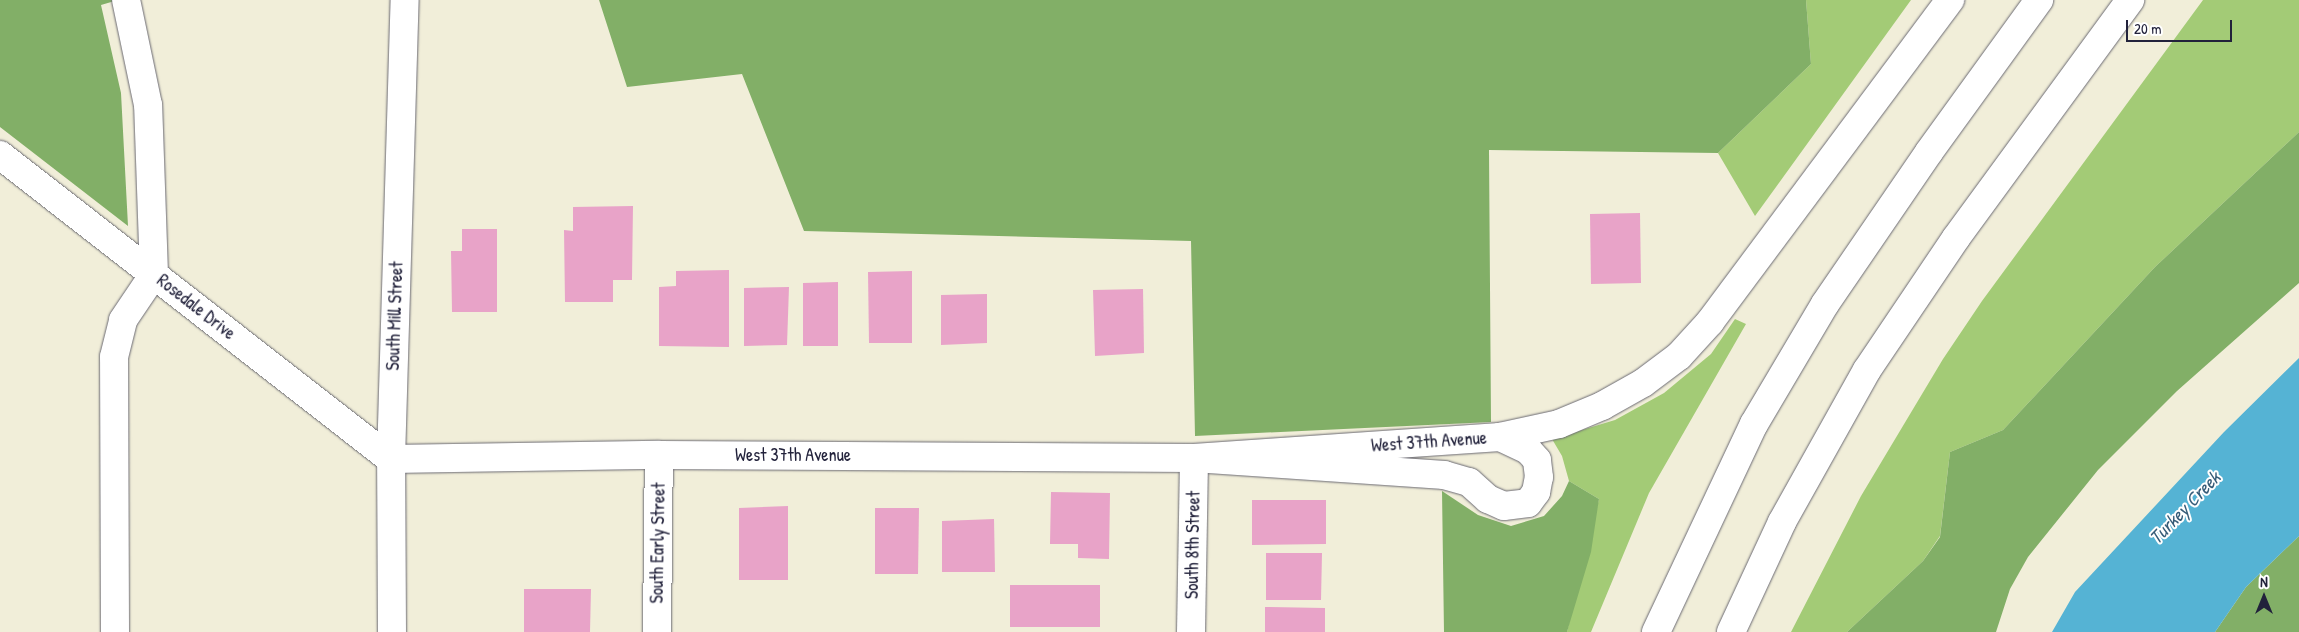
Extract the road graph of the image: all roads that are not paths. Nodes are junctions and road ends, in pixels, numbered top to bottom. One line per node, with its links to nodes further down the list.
1 (126, 0): 7 (main road)
2 (405, 0): 11 (main road, South Mill Street)
3 (1950, 0): 8 (main road)
4 (2039, 0): 16 (main road)
5 (2130, 0): 17 (main road)
6 (0, 155): 7 (main road, Rosedale Drive)
7 (154, 274): 11 (main road, Rosedale Drive); 12 (main road)
8 (1500, 437): 10 (main road, West 37th Avenue); 10 (main road, West 37th Avenue)
9 (659, 455): 10 (main road, West 37th Avenue); 11 (main road, West 37th Avenue); 14 (main road, South Early Street)
10 (1194, 458): 15 (main road, South 8th Street)
11 (391, 459): 13 (main road, South Mill Street)
12 (115, 632)
13 (392, 632)
14 (656, 632)
15 (1192, 632)
16 (1656, 632)
17 (1731, 632)

